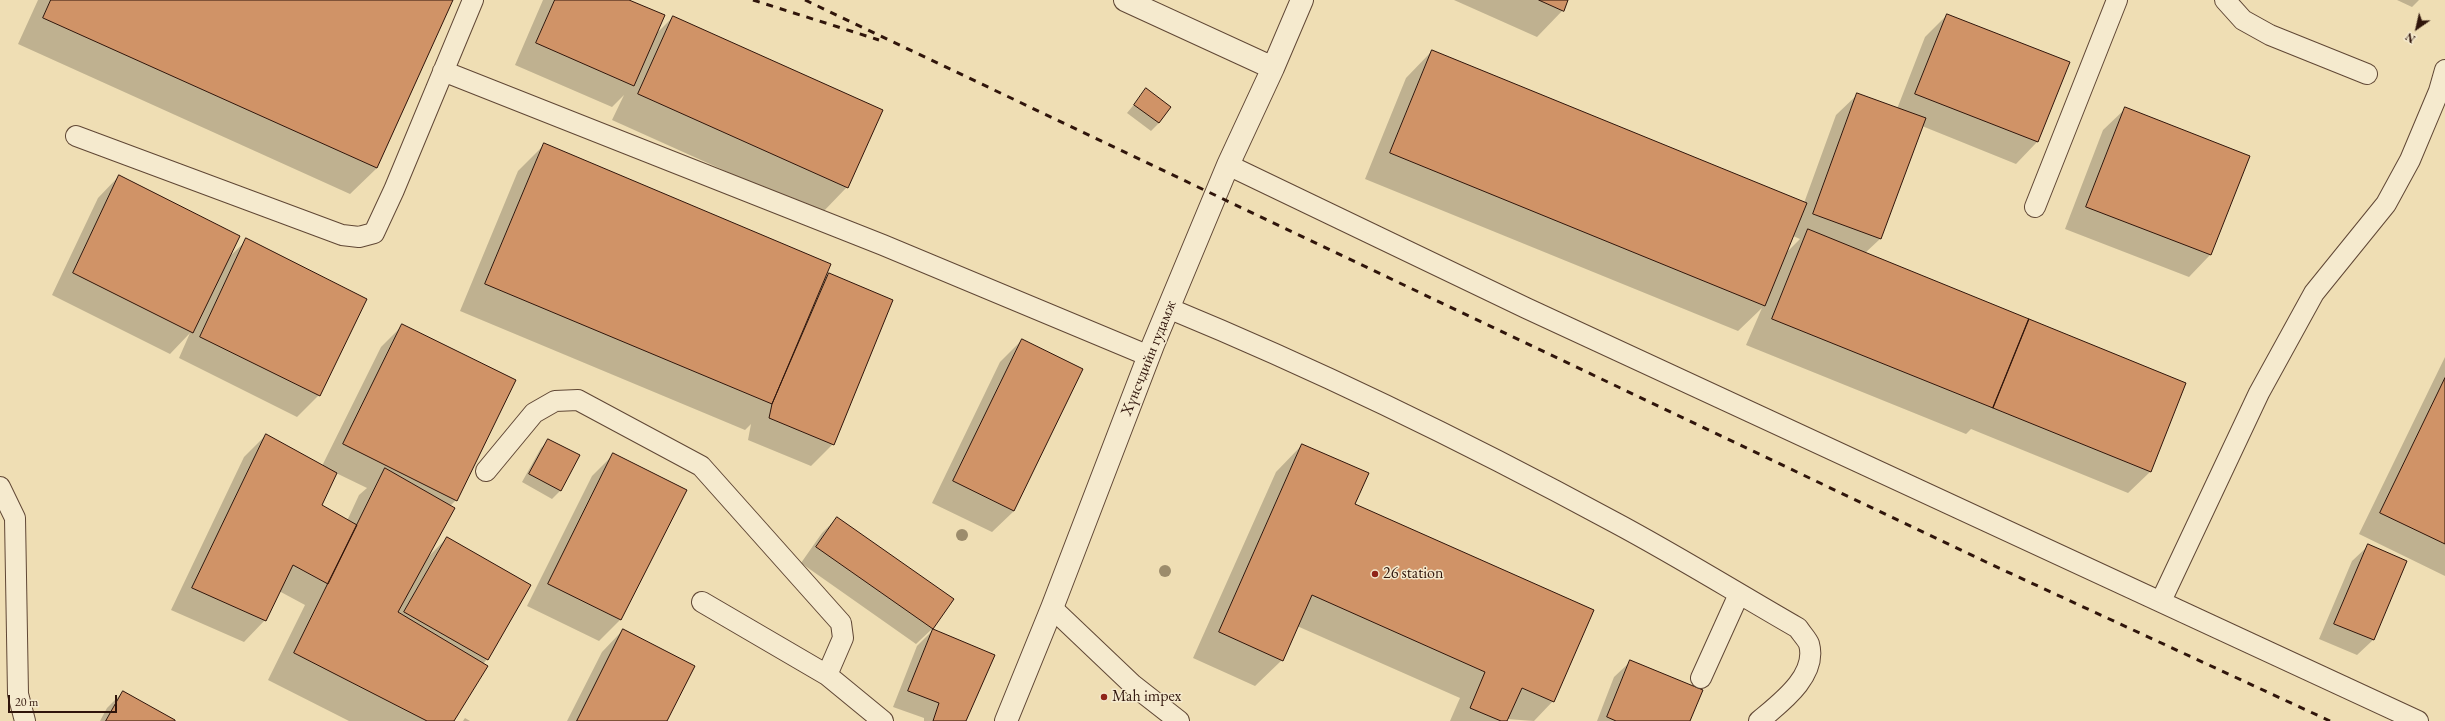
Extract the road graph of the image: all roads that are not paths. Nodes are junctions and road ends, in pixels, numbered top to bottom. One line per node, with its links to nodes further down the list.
1 (472, 0): 8 (lane)
2 (1125, 0): 6 (street)
3 (1302, 0): 6 (street, Хүнсчдийн гудамж)
4 (2117, 0): 12 (lane)
5 (2225, 0): 9 (lane)
6 (1273, 68): 11 (street, Хүнсчдийн гудамж)
7 (2445, 70): 19 (lane)
8 (443, 71): 10 (lane); 14 (lane)
9 (2367, 74)
10 (76, 136)
11 (1228, 165): 13 (street, Хүнсчдийн гудамж); 19 (lane)
12 (2035, 207)
13 (1168, 308): 14 (street, Хүнсчдийн гудамж); 17 (lane)
14 (1149, 356): 20 (street, Хүнсчдийн гудамж)
15 (486, 472): 21 (lane)
16 (0, 487): 23 (lane)
17 (1738, 594): 22 (lane); 27 (lane)
18 (702, 602): 21 (lane)
19 (2161, 602): 28 (lane)
20 (1052, 608): 25 (street, Хүнсчдийн гудамж); 26 (lane)
21 (827, 675): 24 (lane)
22 (1701, 678)
23 (25, 721)
24 (883, 721)
25 (1006, 721)
26 (1179, 721)
27 (1759, 721)
28 (2418, 721)

